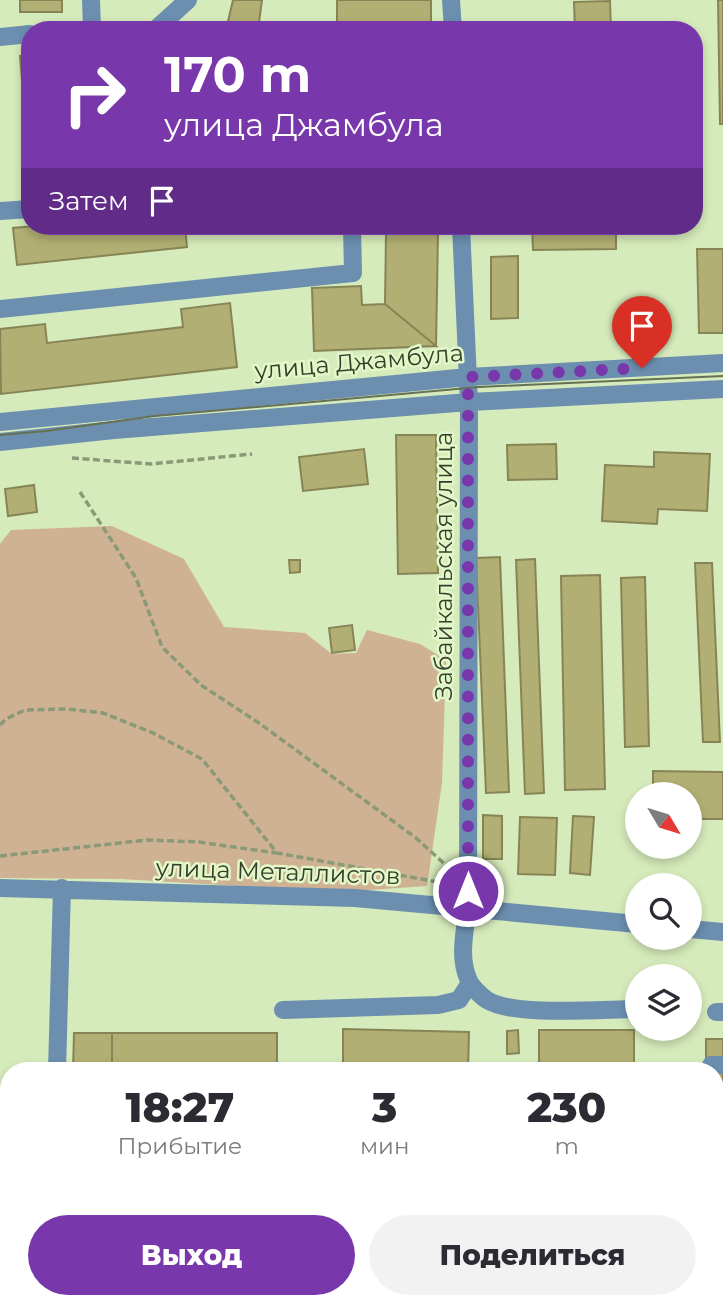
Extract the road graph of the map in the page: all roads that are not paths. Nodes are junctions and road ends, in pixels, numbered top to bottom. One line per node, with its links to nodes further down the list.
1 (91, 0): 4 (street)
2 (188, 0): 5 (street)
3 (451, 0): 6 (street)
4 (92, 21)
5 (165, 21)
6 (452, 21)
7 (21, 35): 8 (street)
8 (0, 37)
9 (21, 210): 10 (street)
10 (0, 211)
11 (352, 235): 13 (street)
12 (461, 235): 15 (street, Забайкальская улица)
13 (0, 309)
14 (723, 363): 15 (street, улица Джамбула)
15 (468, 377): 17 (street, Забайкальская улица); 18 (street, улица Джамбула)
16 (723, 389): 17 (street, улица Джамбула)
17 (469, 402): 19 (street, улица Джамбула); 22 (street, Забайкальская улица)
18 (0, 422)
19 (0, 442)
20 (0, 888): 21 (street, улица Металлистов)
21 (62, 888): 22 (street, улица Металлистов); 29 (street)
22 (468, 899): 23 (street, улица Металлистов); 26 (street, Забайкальская улица)
23 (625, 921)
24 (702, 930): 25 (street)
25 (723, 932)
26 (470, 983): 27 (street); 28 (street)
27 (625, 1009)
28 (283, 1010)
29 (57, 1062)

